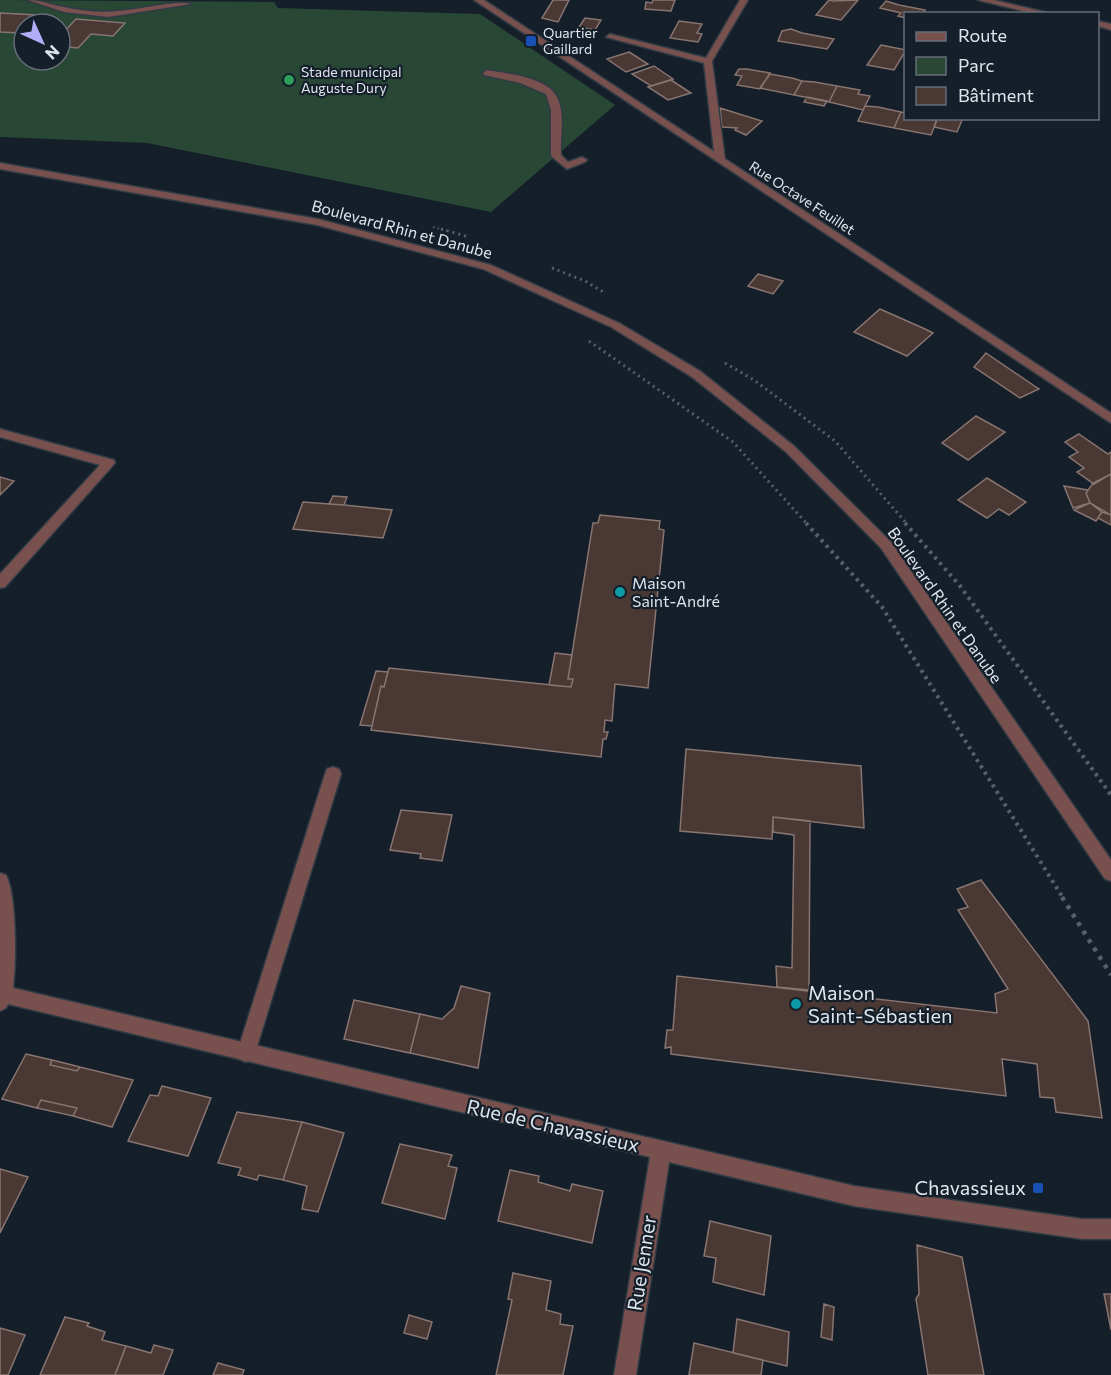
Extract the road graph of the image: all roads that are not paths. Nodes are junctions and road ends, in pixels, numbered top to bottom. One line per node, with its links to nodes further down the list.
1 (32, 0): 5 (street)
2 (478, 0): 11 (street, Rue Octave Feuillet)
3 (744, 0): 8 (street)
4 (982, 0): 6 (street)
5 (188, 4)
6 (1039, 12)
7 (610, 37): 8 (street)
8 (708, 61): 11 (street)
9 (487, 73): 10 (street)
10 (582, 160)
11 (720, 160): 13 (street, Rue Octave Feuillet)
12 (0, 166): 17 (street, Boulevard Rhin et Danube)
13 (1111, 419)
14 (0, 433): 15 (street)
15 (0, 583)
16 (333, 774): 21 (street)
17 (1111, 874)
18 (0, 880): 19 (street)
19 (0, 885): 20 (street)
20 (1, 997): 21 (street, Rue de Chavassieux)
21 (246, 1053): 22 (street, Rue de Chavassieux)
22 (661, 1152): 23 (street, Rue de Chavassieux); 24 (street, Rue Jenner)
23 (1111, 1229)
24 (625, 1375)

